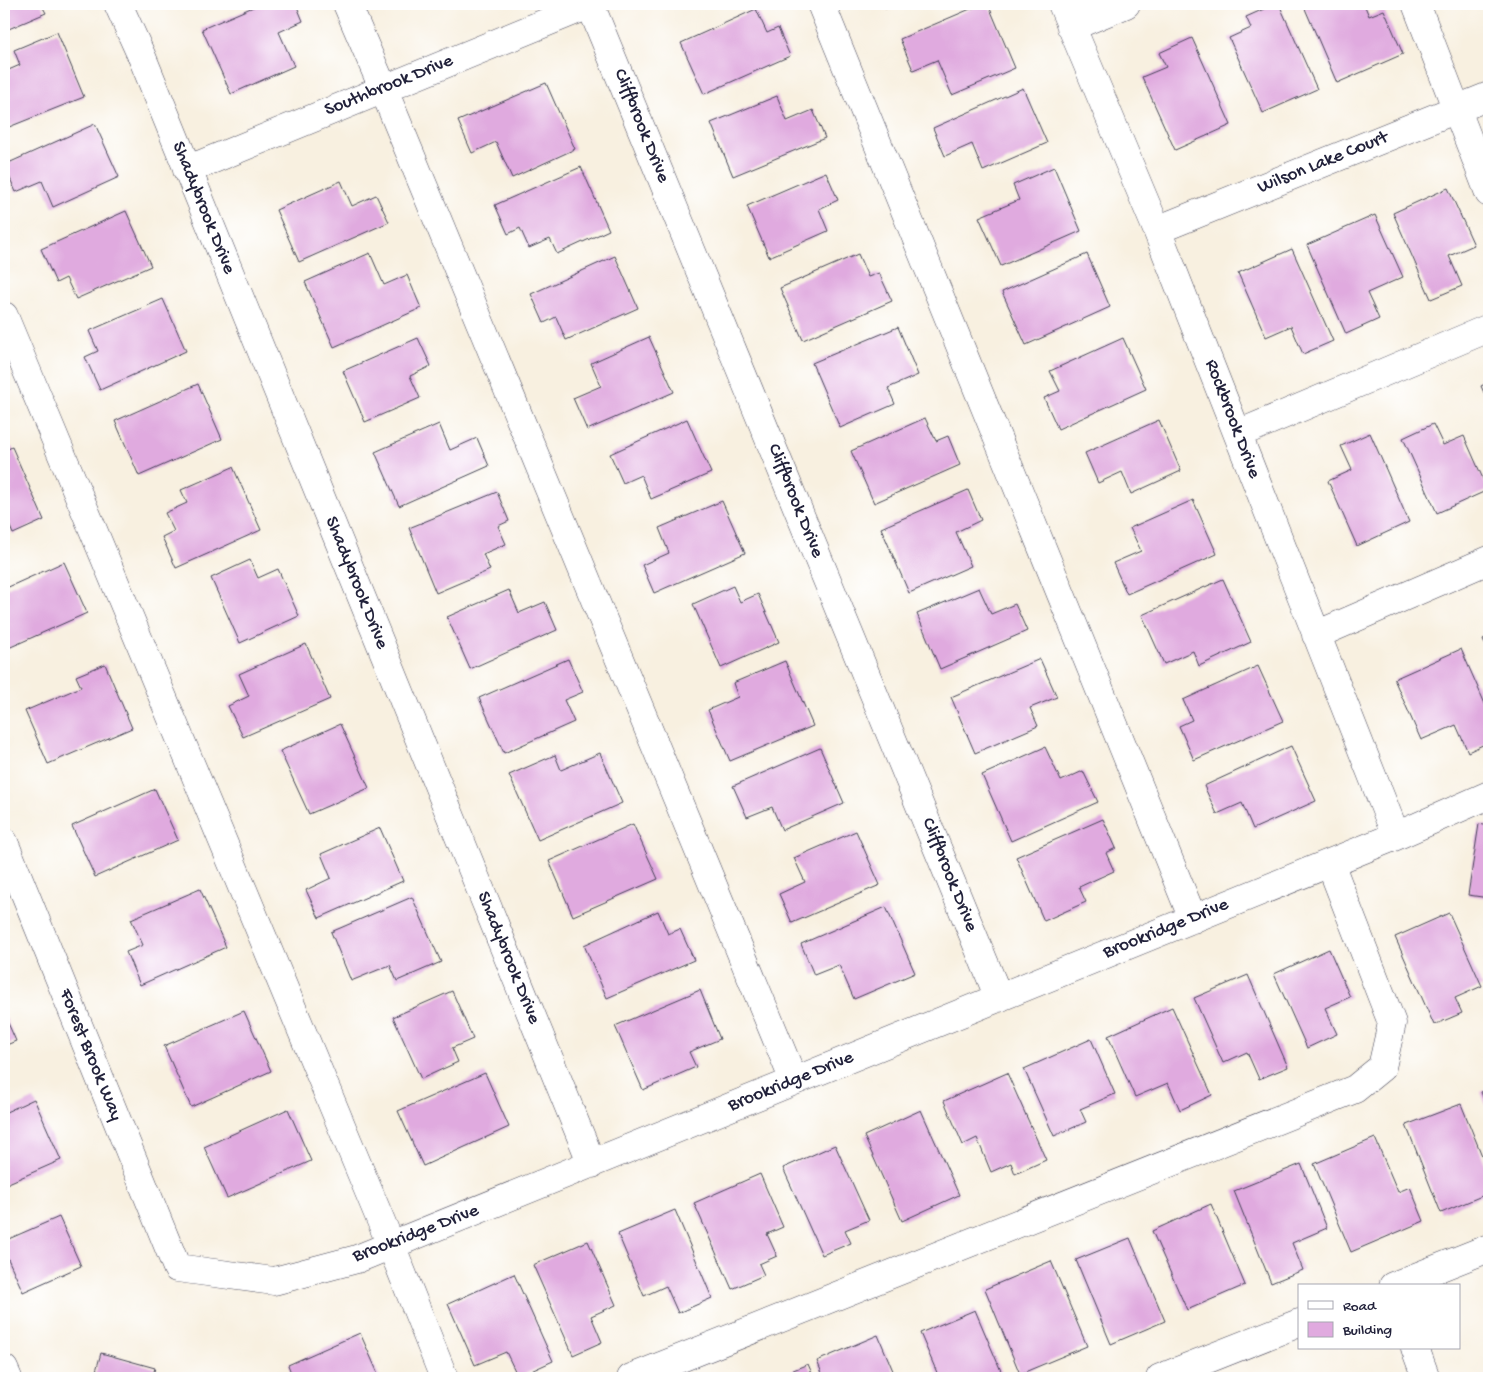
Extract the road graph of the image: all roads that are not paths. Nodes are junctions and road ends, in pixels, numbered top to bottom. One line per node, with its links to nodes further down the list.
1 (118, 4): 11 (street, Shadybrook Drive)
2 (347, 4): 8 (street)
3 (590, 4): 8 (street, Southbrook Drive); 24 (street, Cliffbrook Drive)
4 (822, 4): 23 (street)
5 (1126, 4): 7 (street)
6 (1416, 4): 10 (street)
7 (1066, 15): 13 (street, Rockbrook Drive)
8 (384, 88): 11 (street, Southbrook Drive); 25 (street)
9 (1489, 96): 10 (street, Wilson Lake Court)
10 (1456, 109): 12 (street); 13 (street, Wilson Lake Court)
11 (187, 170): 26 (street, Shadybrook Drive)
12 (1489, 193)
13 (1157, 230): 16 (street, Rockbrook Drive)
14 (4, 316): 27 (street)
15 (1489, 328): 16 (street)
16 (1238, 434): 18 (street, Rockbrook Drive)
17 (1489, 560): 18 (street)
18 (1316, 635): 20 (street, Rockbrook Drive)
19 (1489, 795): 20 (street, Brookridge Drive)
20 (1396, 836): 22 (street, Brookridge Drive)
21 (4, 842): 29 (street, Forest Brook Way)
22 (1330, 862): 23 (street, Brookridge Drive); 36 (street)
23 (1193, 918): 24 (street, Brookridge Drive)
24 (999, 998): 25 (street, Brookridge Drive)
25 (794, 1081): 26 (street, Brookridge Drive)
26 (592, 1164): 27 (street, Brookridge Drive)
27 (391, 1245): 29 (street, Brookridge Drive); 35 (street)
28 (1489, 1248): 30 (street)
29 (177, 1268)
30 (1399, 1284)
31 (1298, 1323): 37 (street)
32 (1416, 1350): 38 (street)
33 (4, 1369): 34 (street)
34 (8, 1378)
35 (444, 1378)
36 (631, 1378)
37 (1160, 1378)
38 (1426, 1378)

